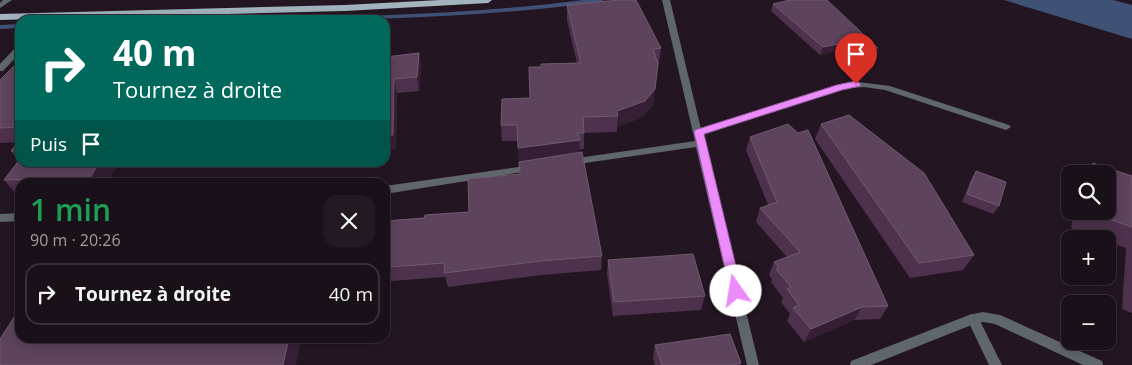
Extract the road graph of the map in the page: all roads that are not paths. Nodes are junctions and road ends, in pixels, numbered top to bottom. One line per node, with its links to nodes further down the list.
1 (8, 0): 4 (street)
2 (488, 0): 5 (main road)
3 (666, 0): 11 (street)
4 (0, 6)
5 (116, 15)
6 (0, 17): 7 (main road)
7 (15, 17)
8 (15, 53): 9 (street)
9 (0, 69)
10 (1006, 127): 11 (street)
11 (699, 132): 12 (street)
12 (701, 144): 13 (street); 19 (street)
13 (563, 164)
14 (543, 166): 15 (street)
15 (390, 189)
16 (15, 217): 17 (street)
17 (0, 218)
18 (973, 319): 20 (street); 21 (street); 22 (street)
19 (753, 365)
20 (856, 365)
21 (996, 365)
22 (1097, 365)

